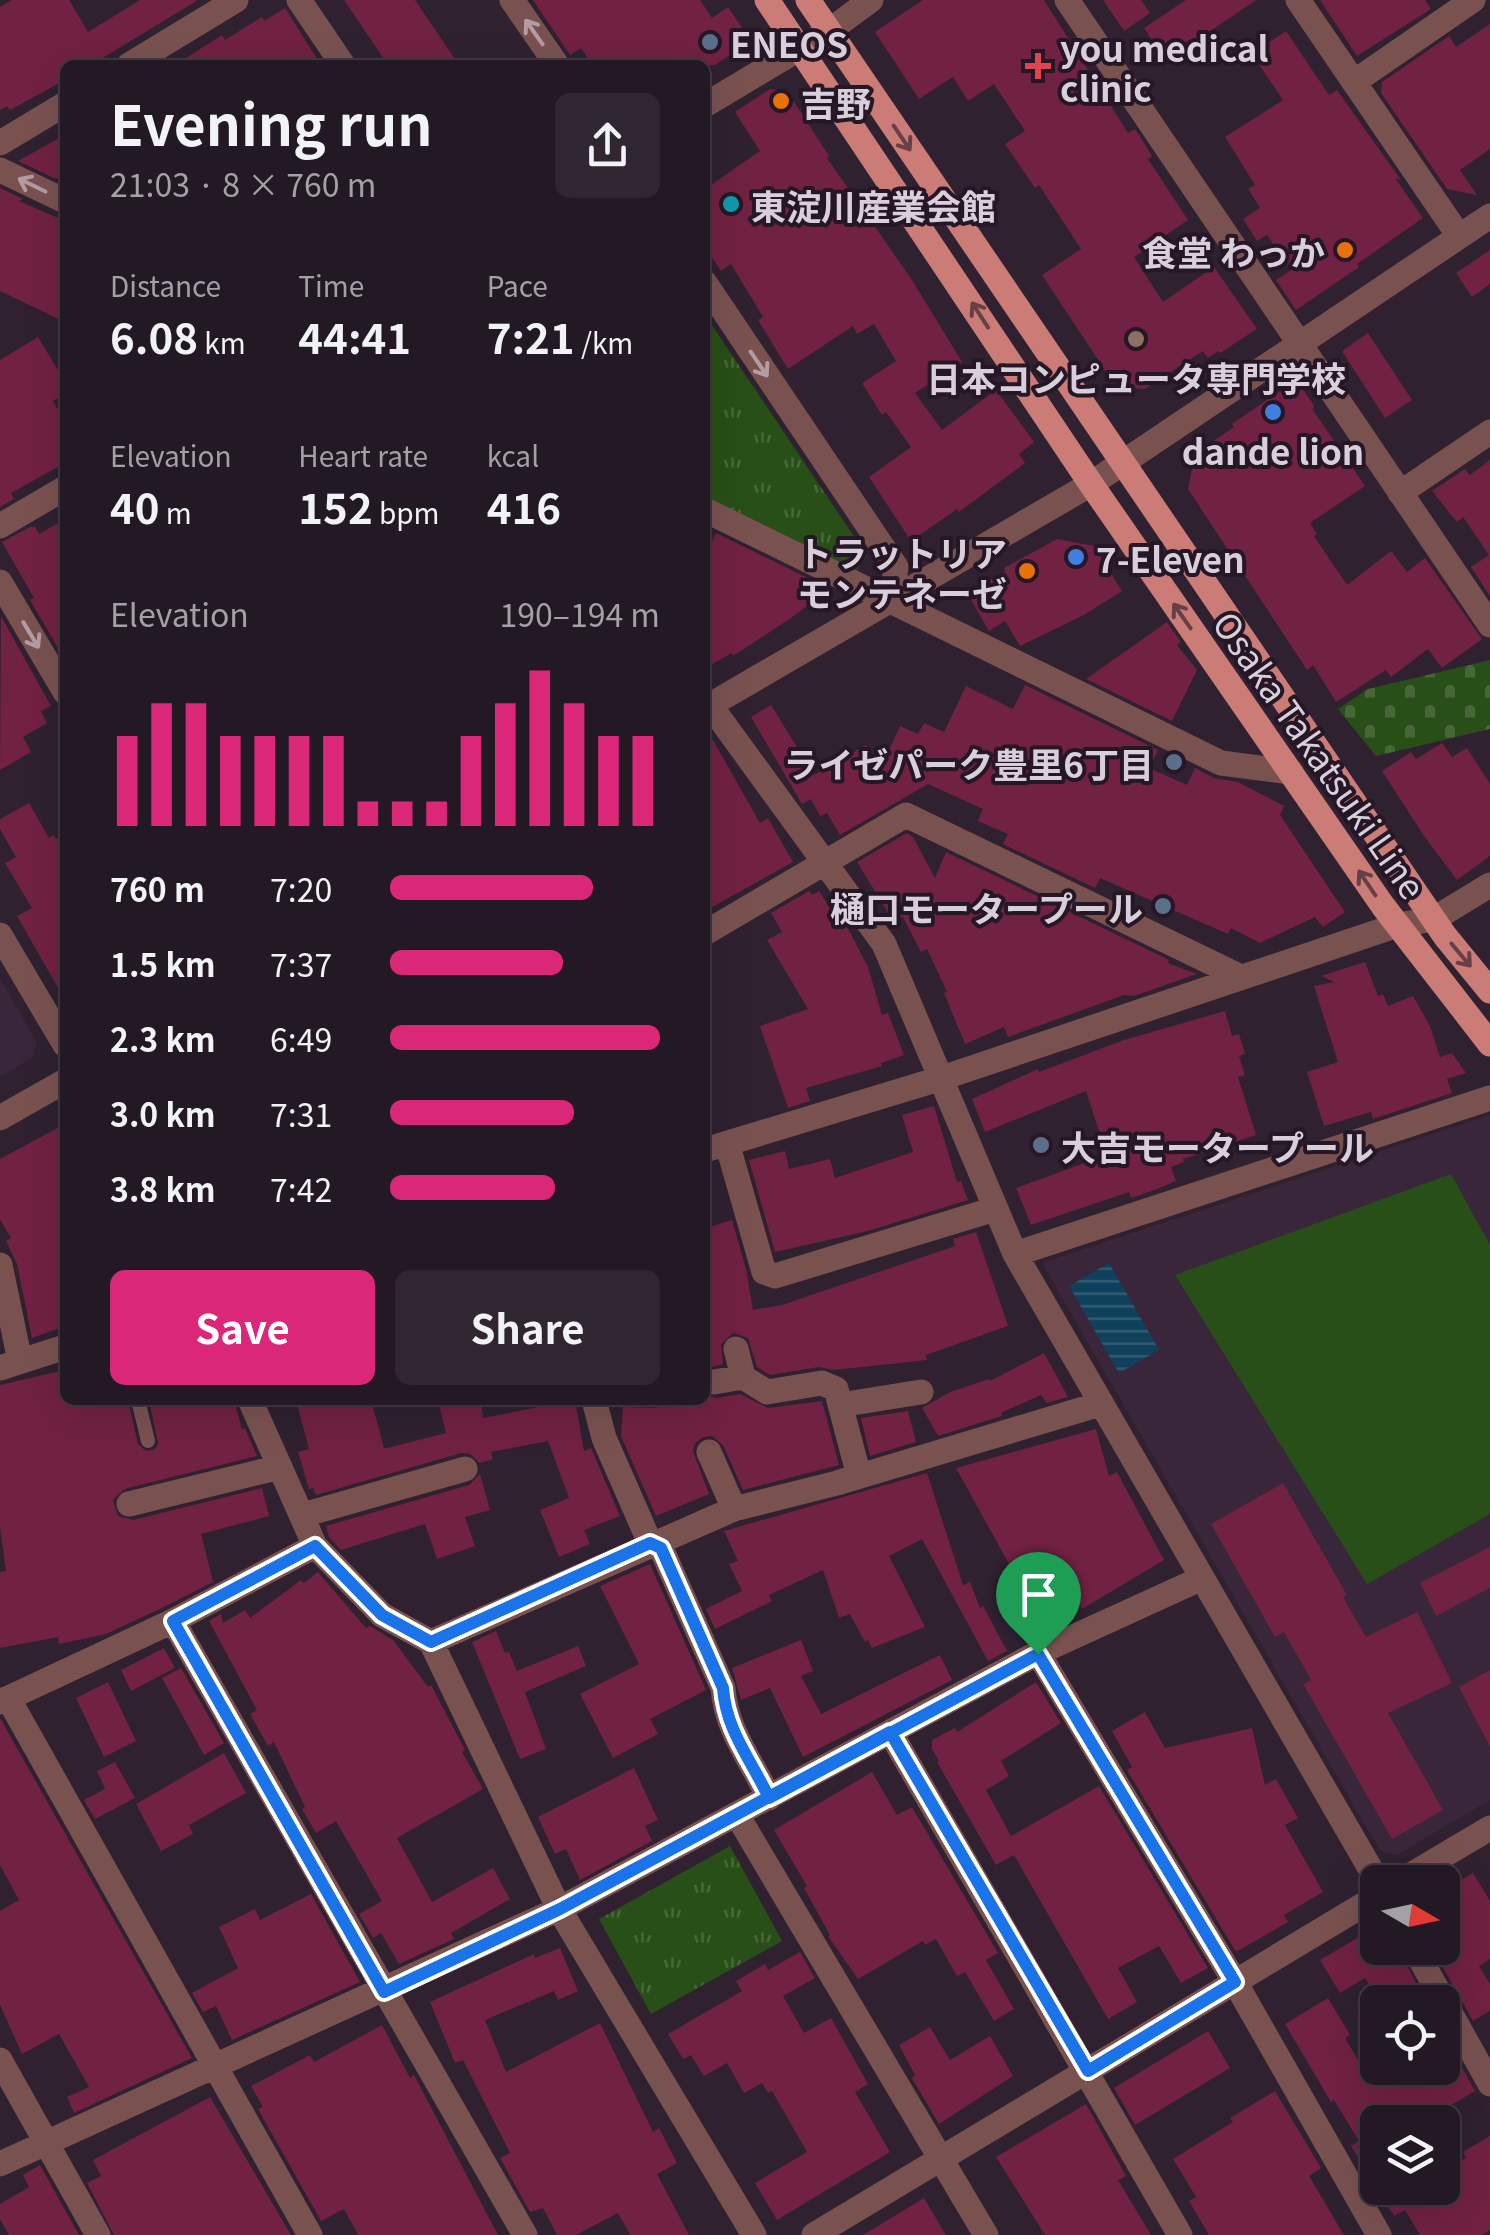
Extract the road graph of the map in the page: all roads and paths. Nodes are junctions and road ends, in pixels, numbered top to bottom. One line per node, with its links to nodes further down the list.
1 (236, 0): 12 (street)
2 (299, 0): 13 (street)
3 (512, 0): 14 (street, one-way to 3)
4 (767, 0): 11 (main road, Osaka Takatsuki Line)
5 (808, 0): 10 (main road, Osaka Takatsuki Line)
6 (872, 0): 10 (street)
7 (1067, 0): 24 (street)
8 (1298, 0): 15 (street)
9 (1472, 0): 15 (street)
10 (829, 31): 11 (street); 26 (main road, Osaka Takatsuki Line, one-way to 26)
11 (800, 48): 16 (street); 27 (main road, Osaka Takatsuki Line, one-way to 11)
12 (137, 60)
13 (340, 60)
14 (554, 60)
15 (1354, 82): 22 (street)
16 (710, 102)
17 (60, 107): 18 (street)
18 (0, 143)
19 (0, 170): 20 (street, one-way to 19)
20 (60, 199)
21 (1490, 216): 22 (street)
22 (1459, 236): 24 (street)
23 (710, 290): 33 (street, one-way to 33)
24 (1299, 344): 26 (street); 29 (street)
25 (1490, 432): 29 (street)
26 (1124, 462): 27 (street); 41 (main road, Osaka Takatsuki Line)
27 (1092, 484): 33 (street); 38 (main road, Osaka Takatsuki Line, one-way to 27)
28 (60, 491): 31 (street)
29 (1400, 493): 34 (street)
30 (710, 512): 33 (street)
31 (0, 526)
32 (0, 582): 35 (street, one-way to 35)
33 (891, 602): 36 (street); 38 (street)
34 (1490, 624)
35 (60, 682)
36 (710, 705)
37 (710, 709): 39 (street)
38 (1291, 772): 42 (main road, Osaka Takatsuki Line, one-way to 38)
39 (826, 862): 43 (street); 45 (street); 49 (street)
40 (1490, 885): 41 (street)
41 (1434, 919): 42 (street); 46 (main road, Osaka Takatsuki Line, one-way to 46)
42 (1398, 925): 45 (street); 48 (main road, Osaka Takatsuki Line)
43 (710, 930)
44 (0, 934): 47 (street)
45 (1241, 977): 49 (street)
46 (1490, 991)
47 (60, 1036)
48 (1490, 1044)
49 (939, 1079): 53 (street); 54 (street)
50 (60, 1084): 52 (street)
51 (1490, 1098): 55 (street)
52 (0, 1118)
53 (716, 1146): 54 (street)
54 (995, 1209): 55 (street)
55 (1015, 1254): 63 (street)
56 (0, 1265): 59 (street)
57 (60, 1348): 59 (street)
58 (736, 1349): 60 (street)
59 (10, 1364)
60 (742, 1377): 61 (street); 67 (street)
61 (714, 1382)
62 (921, 1392): 67 (street)
63 (1100, 1404): 72 (street); 78 (street)
64 (139, 1405): 68 (lane)
65 (252, 1405): 70 (street)
66 (595, 1405): 76 (street)
67 (840, 1405): 72 (street)
68 (148, 1441)
69 (709, 1452): 74 (street)
70 (280, 1468): 73 (street); 75 (street)
71 (465, 1469): 75 (street)
72 (859, 1476): 74 (street)
73 (129, 1504)
74 (734, 1509): 76 (street)
75 (303, 1515): 77 (street)
76 (650, 1543): 80 (street); 84 (street)
77 (315, 1546): 79 (street); 80 (street)
78 (1200, 1579): 81 (street); 87 (street)
79 (173, 1621): 82 (street); 93 (street)
80 (431, 1642): 90 (street)
81 (1038, 1654): 83 (street); 92 (street)
82 (4, 1700): 95 (street)
83 (890, 1732): 84 (street); 96 (street)
84 (769, 1798): 85 (street)
85 (737, 1815): 90 (street); 99 (street)
86 (1490, 1828): 88 (street)
87 (1368, 1865)
88 (1428, 1865)
89 (1360, 1907): 92 (street)
90 (560, 1909): 93 (street); 104 (street)
91 (1424, 1965): 97 (street)
92 (1235, 1982): 96 (street); 108 (street)
93 (384, 1992): 95 (street); 103 (street)
94 (0, 2060): 98 (street)
95 (214, 2068): 98 (street); 102 (street)
96 (1088, 2071): 99 (street); 107 (street)
97 (1489, 2079)
98 (45, 2143): 100 (street); 101 (street)
99 (944, 2158): 105 (street); 106 (street)
100 (0, 2164)
101 (98, 2235)
102 (310, 2235)
103 (525, 2235)
104 (754, 2235)
105 (814, 2235)
106 (986, 2235)
107 (1180, 2235)
108 (1379, 2235)

